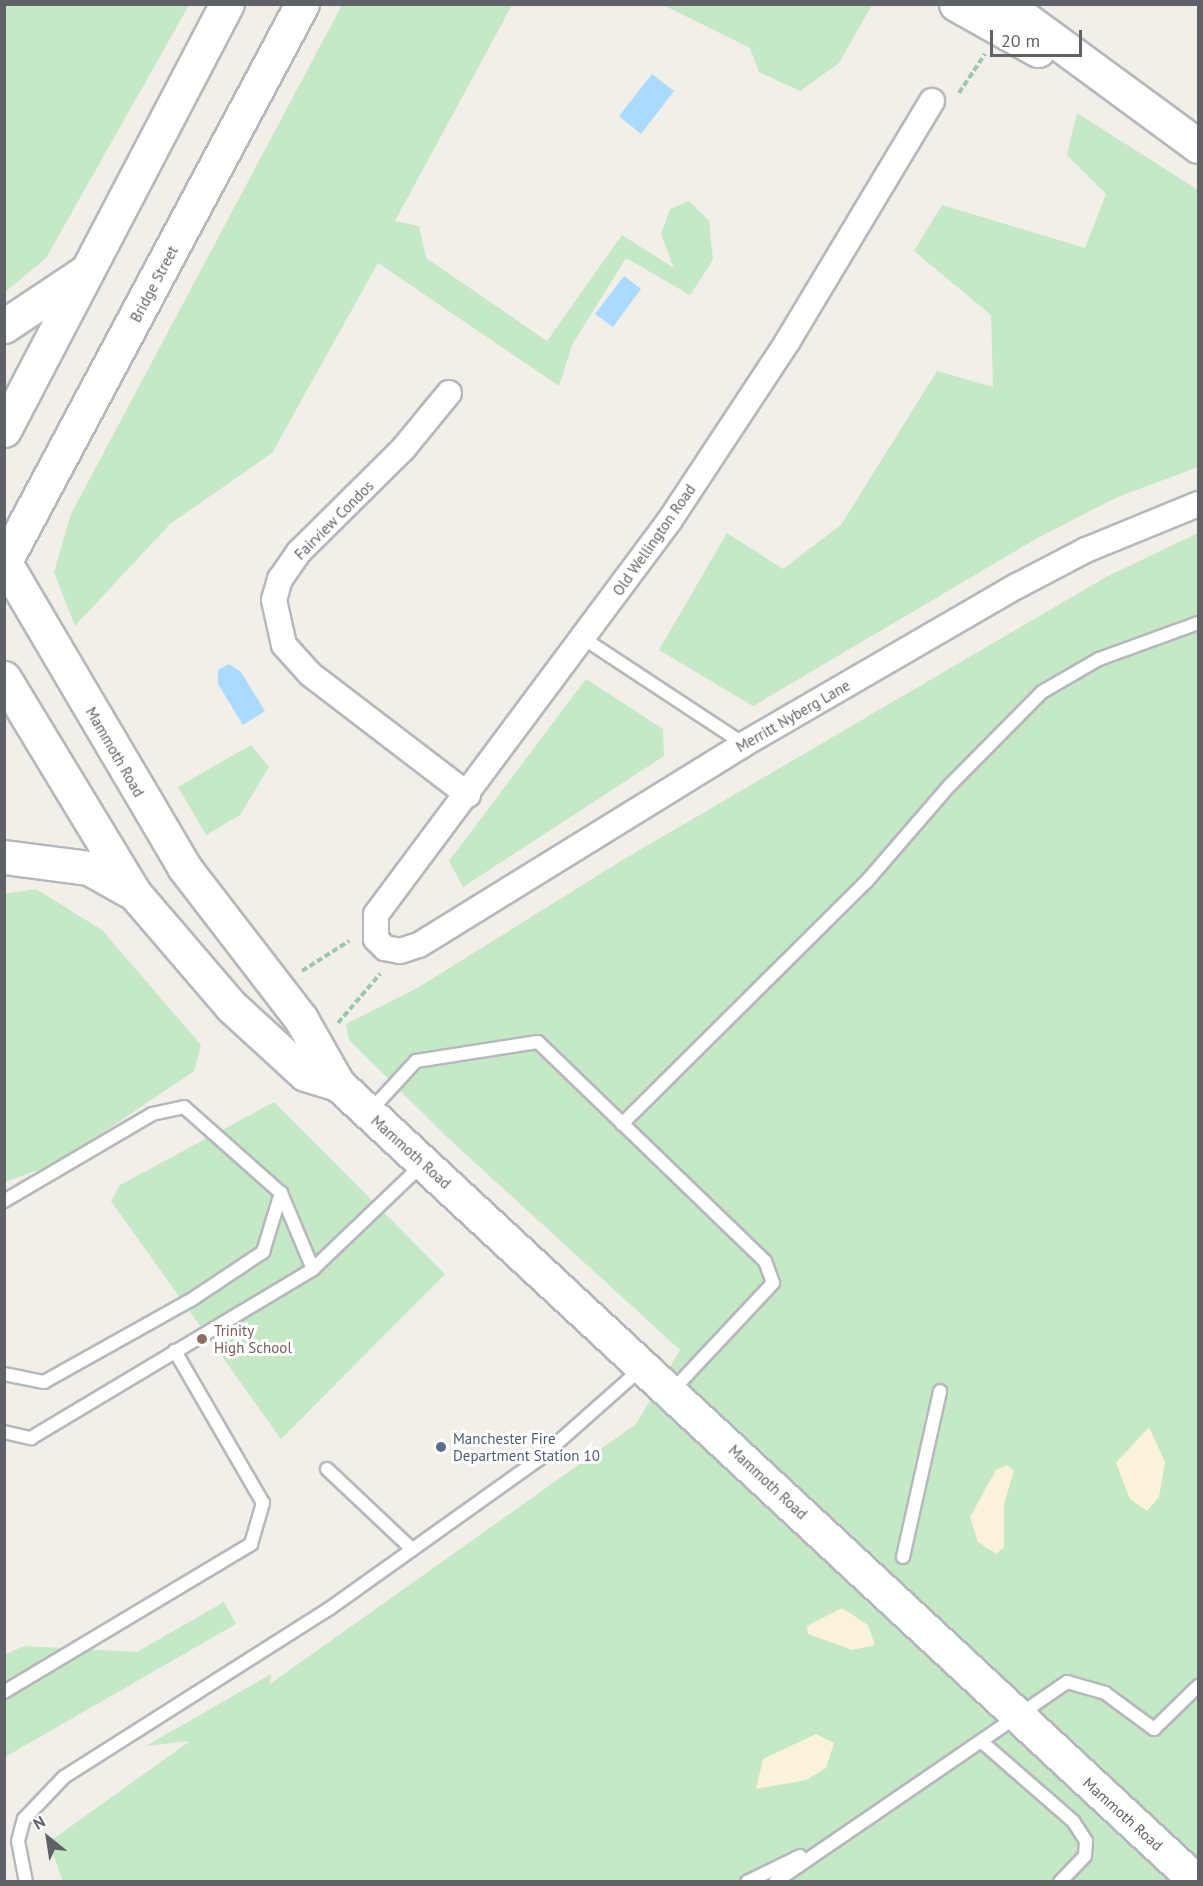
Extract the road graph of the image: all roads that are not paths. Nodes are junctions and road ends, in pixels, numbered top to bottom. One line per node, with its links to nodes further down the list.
1 (228, 4): 8 (main road)
2 (302, 4): 13 (main road, Bridge Street)
3 (956, 4): 5 (main road)
4 (1005, 4): 5 (main road)
5 (1127, 98): 7 (main road)
6 (932, 101): 15 (street, Old Wellington Road)
7 (1198, 146)
8 (95, 264): 9 (main road); 11 (main road)
9 (4, 326)
10 (449, 393): 18 (street, Fairview Condos)
11 (4, 430)
12 (1198, 504): 17 (street, Merritt Nyberg Lane)
13 (5, 562): 22 (main road, Mammoth Road)
14 (1198, 623): 24 (lane)
15 (583, 638): 17 (lane); 18 (street, Old Wellington Road)
16 (4, 678): 20 (main road, Mammoth Road)
17 (744, 744): 21 (street, Merritt Nyberg Lane)
18 (468, 795): 21 (street, Old Wellington Road)
19 (4, 857): 20 (main road)
20 (135, 894): 22 (main road, Mammoth Road)
21 (373, 926)
22 (338, 1084): 23 (main road, Mammoth Road)
23 (368, 1113): 24 (lane); 25 (main road, Mammoth Road)
24 (622, 1124): 33 (lane)
25 (424, 1163): 28 (lane); 30 (main road, Mammoth Road)
26 (281, 1193): 27 (lane); 28 (lane); 31 (lane)
27 (4, 1201)
28 (313, 1269): 29 (lane)
29 (175, 1351): 34 (lane); 39 (lane)
30 (643, 1367): 33 (main road, Mammoth Road); 36 (lane)
31 (4, 1374)
32 (940, 1391): 37 (lane)
33 (671, 1392): 40 (main road, Mammoth Road)
34 (4, 1432)
35 (327, 1469): 36 (lane)
36 (412, 1550): 43 (lane)
37 (903, 1557)
38 (1198, 1686): 40 (lane)
39 (4, 1692)
40 (1015, 1715): 41 (lane); 47 (main road, Mammoth Road)
41 (982, 1742): 42 (lane); 46 (lane)
42 (831, 1841): 44 (lane); 45 (lane)
43 (26, 1881)
44 (747, 1881)
45 (775, 1881)
46 (1060, 1881)
47 (1197, 1881)

